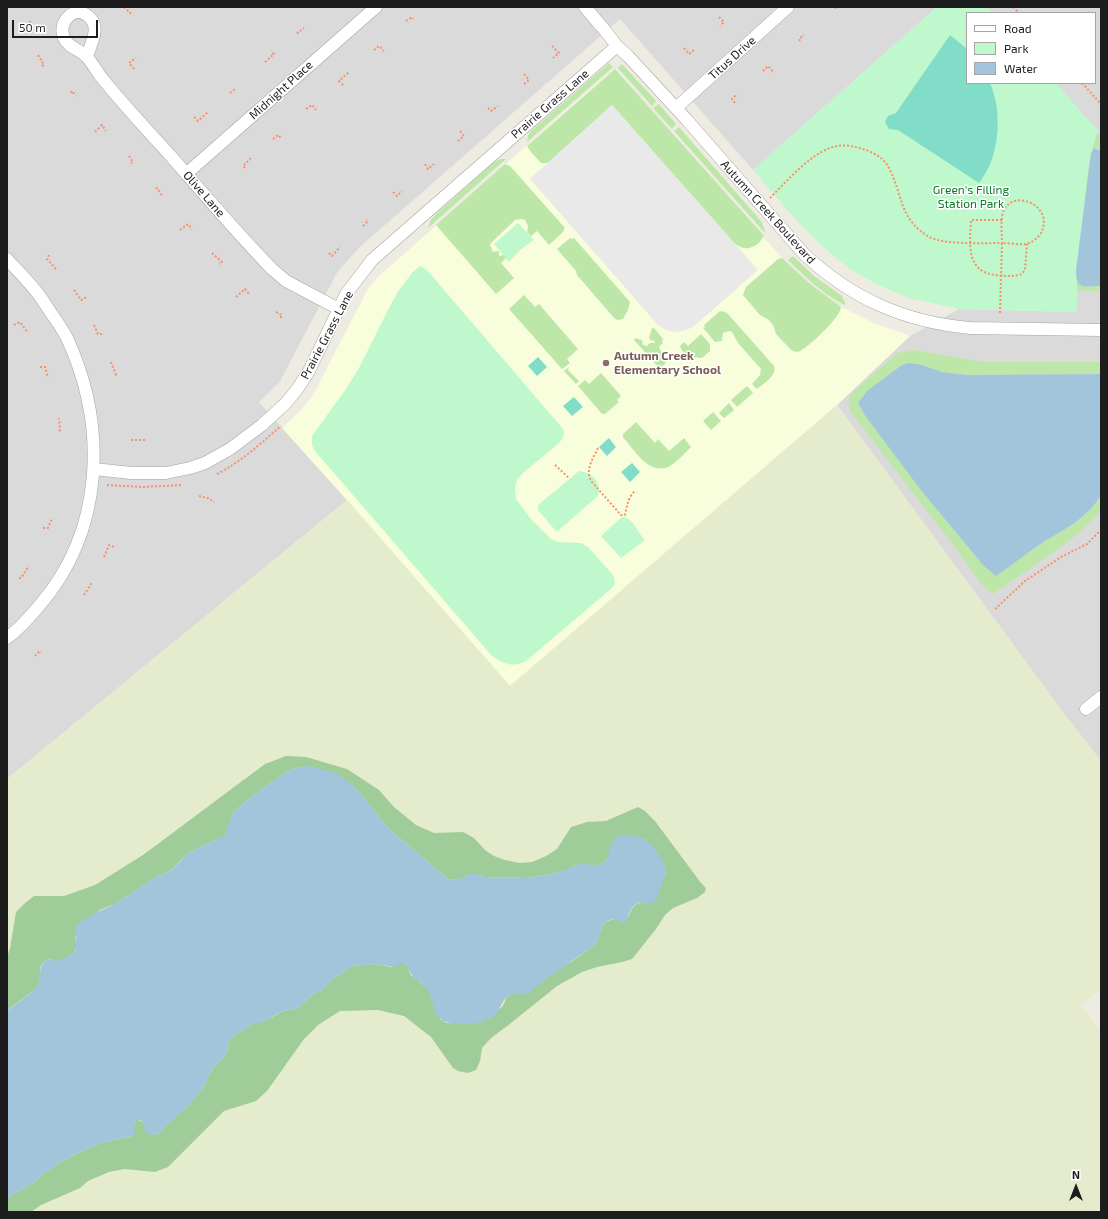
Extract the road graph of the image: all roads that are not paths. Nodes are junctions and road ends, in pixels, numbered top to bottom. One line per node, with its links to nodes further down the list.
1 (376, 7): 7 (street, Midnight Place)
2 (585, 7): 4 (street, Autumn Creek Boulevard)
3 (788, 7): 6 (street, Titus Drive)
4 (617, 46): 6 (street, Autumn Creek Boulevard); 9 (street, Prairie Grass Lane)
5 (87, 57): 7 (street, Olive Lane)
6 (676, 108): 10 (street, Autumn Creek Boulevard)
7 (186, 174): 9 (street, Olive Lane)
8 (7, 259): 11 (street)
9 (339, 309): 11 (street, Prairie Grass Lane)
10 (1101, 330)
11 (94, 469): 12 (street)
12 (7, 638)
13 (1101, 697): 14 (street)
14 (1086, 709)

